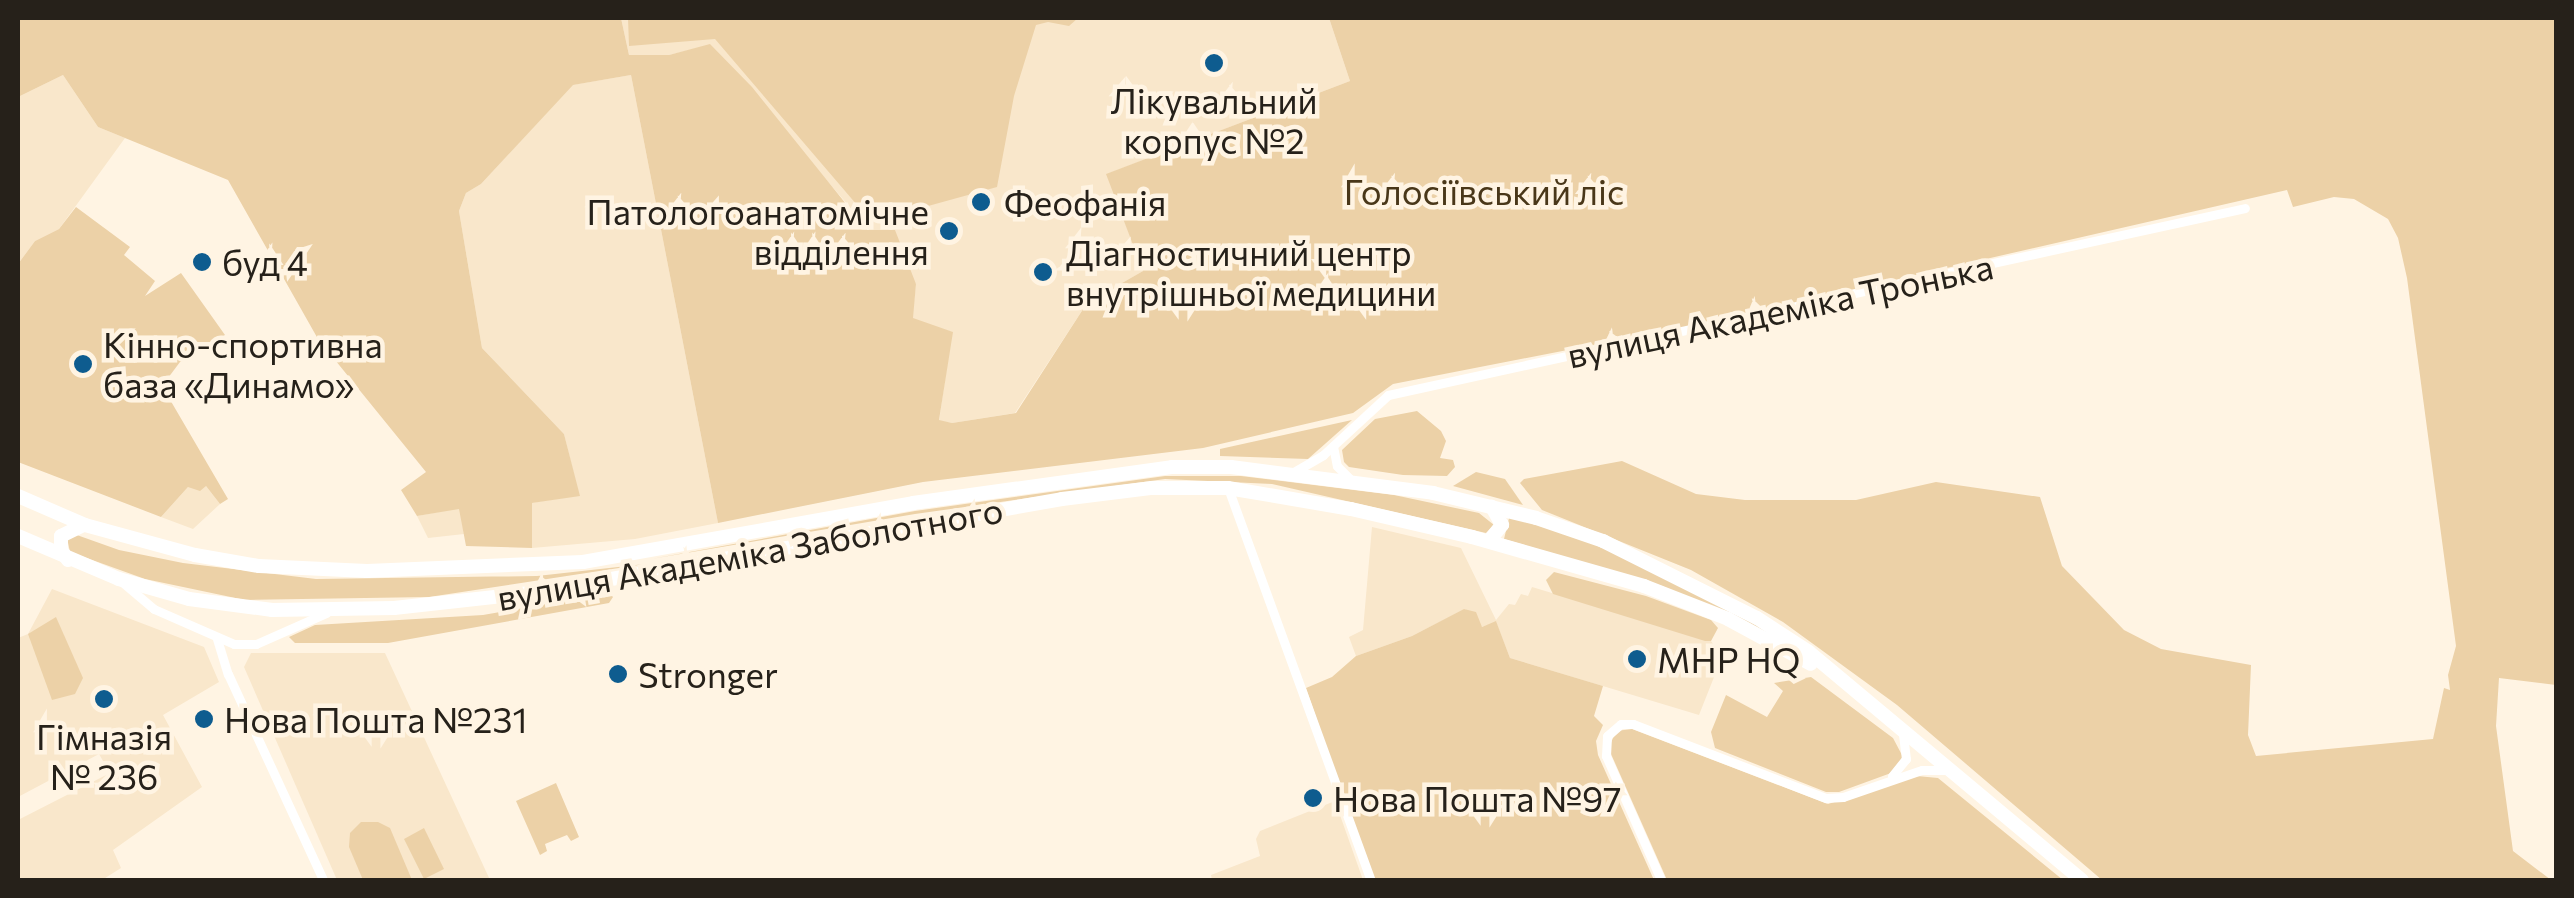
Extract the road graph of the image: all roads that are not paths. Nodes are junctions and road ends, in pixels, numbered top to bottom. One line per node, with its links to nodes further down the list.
1 (2245, 208): 2 (street, вулиця Академіка Тронька)
2 (1333, 446): 3 (street, вулиця Академіка Тронька); 4 (street)
3 (1290, 474): 4 (highway, вулиця Академіка Заболотного); 8 (highway, вулиця Академіка Заболотного)
4 (1351, 480): 7 (highway, вулиця Академіка Заболотного)
5 (1228, 488): 10 (highway, вулиця Академіка Заболотного); 13 (highway, вулиця Академіка Заболотного); 20 (street)
6 (18, 496): 8 (highway, вулиця Академіка Заболотного)
7 (1492, 507): 10 (highway); 15 (highway, вулиця Академіка Заболотного)
8 (85, 525): 11 (highway)
9 (18, 536): 11 (highway, вулиця Академіка Заболотного)
10 (1489, 542): 15 (highway, вулиця Академіка Заболотного)
11 (68, 560): 12 (highway, вулиця Академіка Заболотного)
12 (119, 579): 13 (highway, вулиця Академіка Заболотного); 14 (street)
13 (335, 610): 14 (street)
14 (216, 639): 19 (street)
15 (1834, 676): 16 (highway, вулиця Академіка Заболотного)
16 (1902, 730): 17 (highway, вулиця Академіка Заболотного); 18 (street)
17 (1950, 770): 18 (street); 22 (highway, вулиця Академіка Заболотного)
18 (1886, 780): 21 (street)
19 (323, 880)
20 (1370, 880)
21 (1662, 880)
22 (2082, 880)

